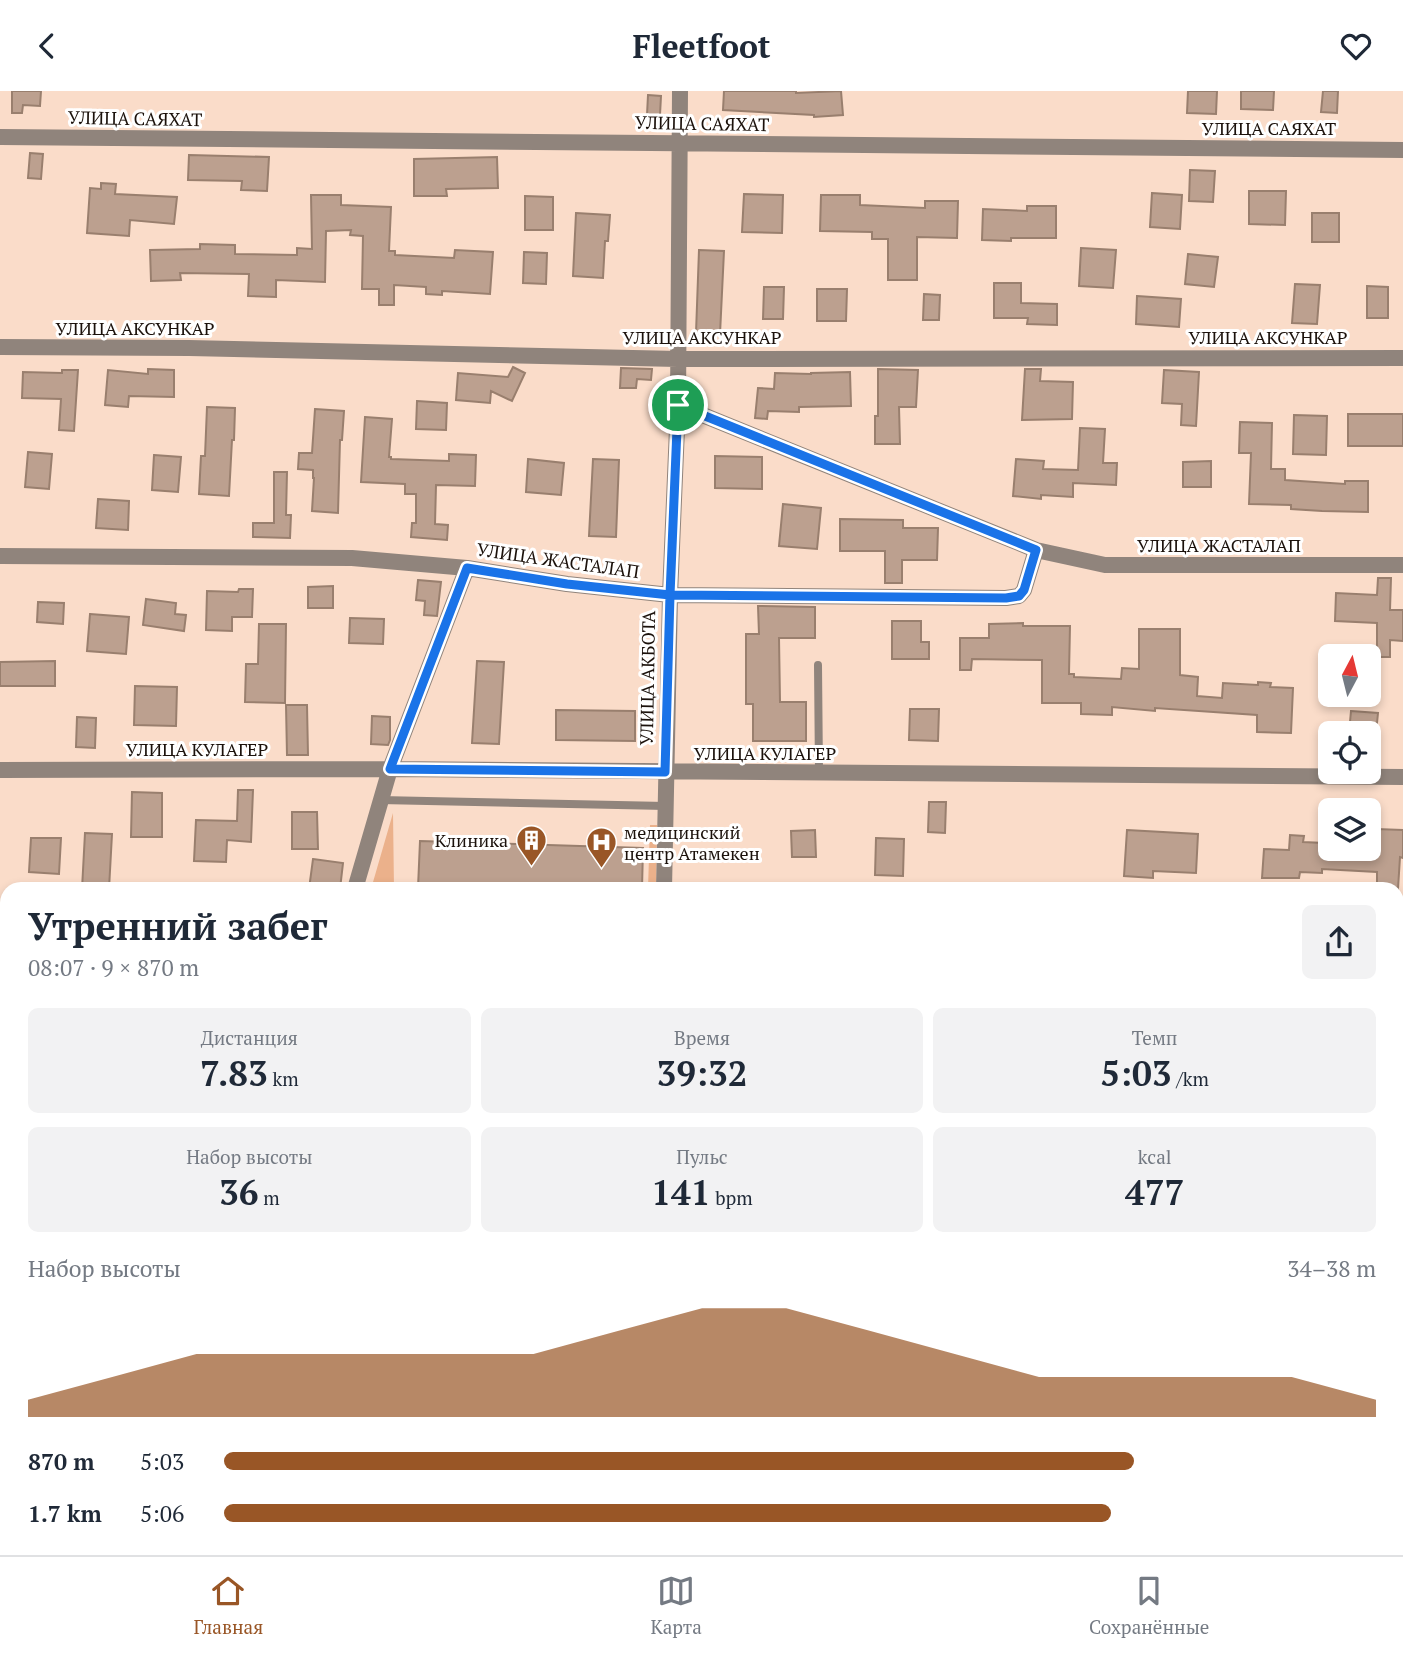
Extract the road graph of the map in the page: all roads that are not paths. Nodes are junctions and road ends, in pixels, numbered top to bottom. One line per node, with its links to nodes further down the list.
1 (680, 91): 3 (street, УЛИЦА АКБОТА)
2 (0, 137): 3 (street, УЛИЦА САЯХАТ)
3 (680, 143): 4 (street, УЛИЦА САЯХАТ); 7 (street, УЛИЦА АКБОТА)
4 (1403, 149)
5 (0, 347): 7 (street, УЛИЦА АКСУНКАР)
6 (1403, 358): 7 (street, УЛИЦА АКСУНКАР)
7 (678, 359): 8 (street, УЛИЦА АКБОТА)
8 (678, 405): 9 (street, УЛИЦА ЖАСТАЛАП); 13 (street, УЛИЦА АКБОТА)
9 (1036, 550): 11 (street, УЛИЦА ЖАСТАЛАП); 13 (street, УЛИЦА ЖАСТАЛАП)
10 (0, 557): 12 (street, УЛИЦА ЖАСТАЛАП)
11 (1403, 565)
12 (467, 568): 13 (street, УЛИЦА ЖАСТАЛАП); 15 (street)
13 (670, 595): 17 (street, УЛИЦА АКБОТА)
14 (818, 665): 18 (lane)
15 (390, 769): 16 (street, УЛИЦА КУЛАГЕР); 17 (street, УЛИЦА КУЛАГЕР); 20 (street)
16 (0, 771)
17 (665, 772): 18 (street, УЛИЦА КУЛАГЕР); 21 (street, УЛИЦА АКБОТА)
18 (819, 773): 19 (street, УЛИЦА КУЛАГЕР)
19 (1403, 777)
20 (380, 800): 21 (lane); 22 (street)
21 (666, 807): 23 (street, УЛИЦА АКБОТА)
22 (357, 882)
23 (664, 882)

